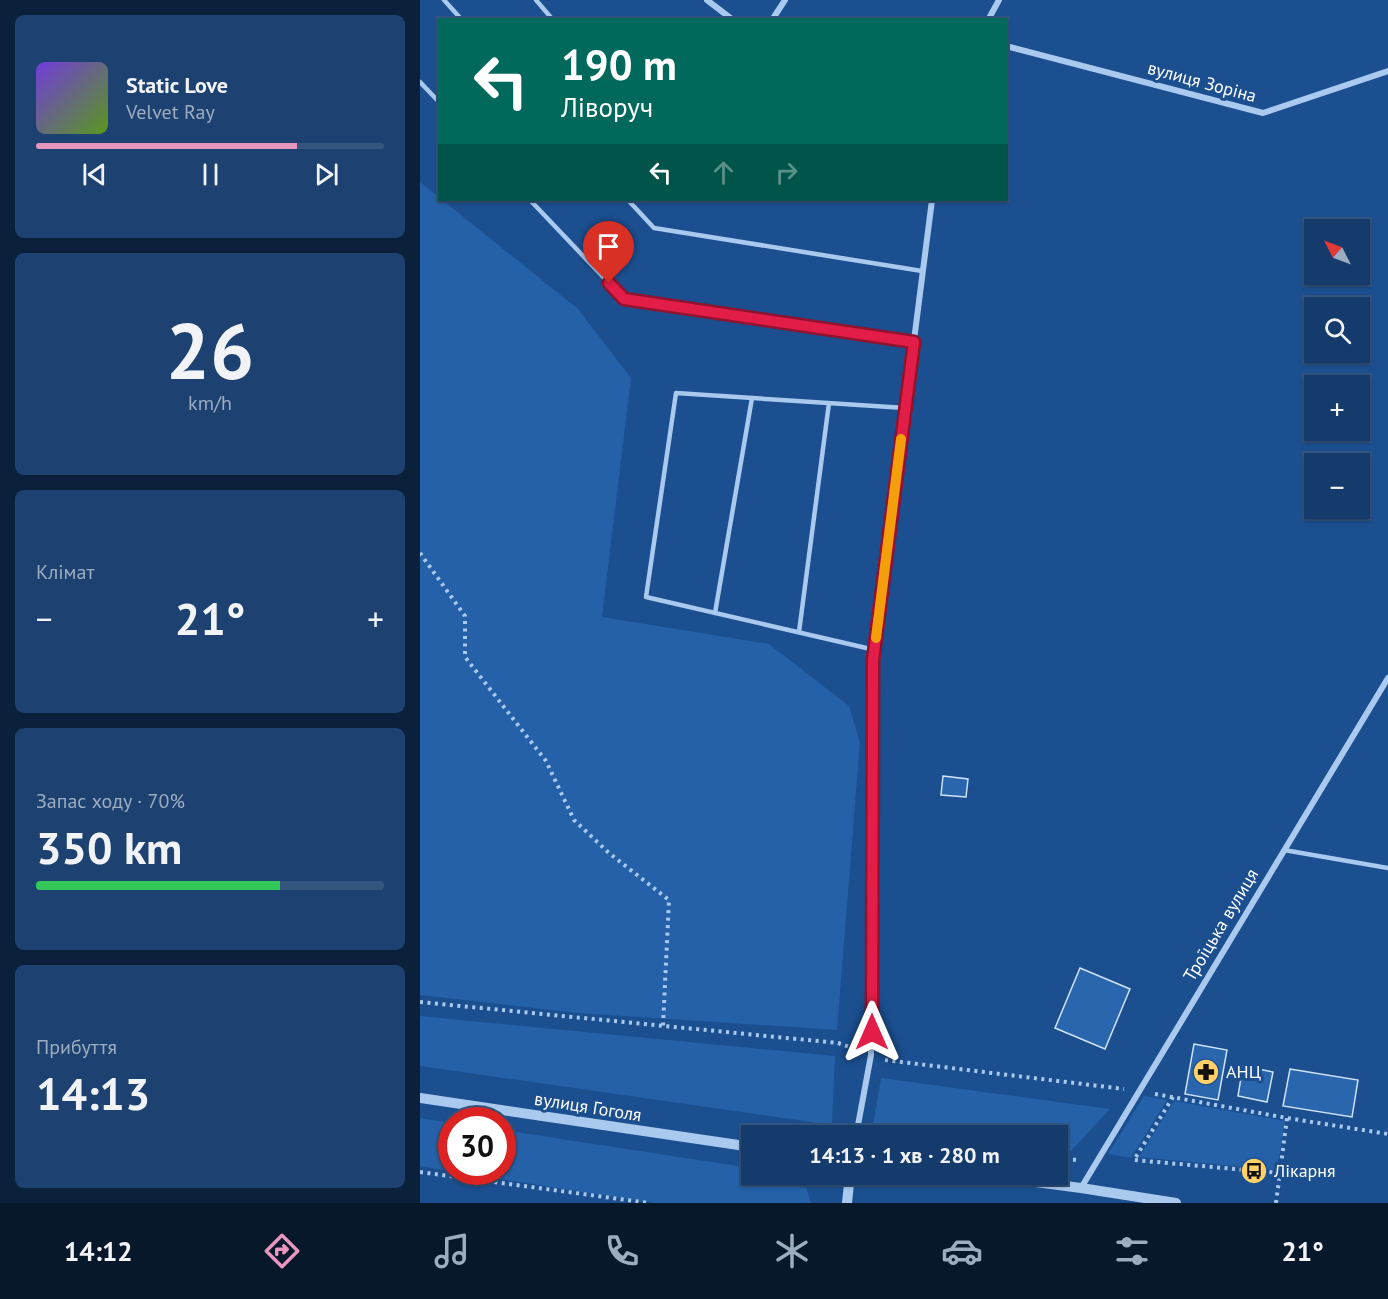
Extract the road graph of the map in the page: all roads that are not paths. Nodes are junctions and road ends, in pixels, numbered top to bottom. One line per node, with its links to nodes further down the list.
1 (444, 0): 6 (lane)
2 (536, 0): 7 (lane)
3 (707, 0): 8 (street)
4 (785, 0): 9 (street)
5 (999, 0): 10 (street)
6 (460, 18)
7 (551, 18)
8 (731, 18)
9 (773, 18)
10 (989, 18)
11 (1008, 47): 12 (street, вулиця Зоріна)
12 (1388, 71)
13 (420, 82): 14 (lane)
14 (438, 101)
15 (532, 201): 19 (lane)
16 (629, 201): 18 (lane)
17 (932, 201): 18 (street)
18 (922, 271): 19 (street)
19 (914, 342): 22 (street)
20 (752, 398): 21 (lane); 23 (lane); 23 (lane)
21 (830, 403): 22 (lane); 24 (lane)
22 (905, 408): 25 (street)
23 (715, 613): 24 (lane)
24 (799, 632): 25 (lane)
25 (874, 650): 30 (street)
26 (1388, 678): 27 (street, Троїцька вулиця)
27 (1284, 850): 28 (lane); 34 (street, Троїцька вулиця)
28 (1388, 868)
29 (420, 1098): 31 (street, вулиця Гоголя)
30 (859, 1125)
31 (741, 1145)
32 (849, 1185): 35 (street)
33 (1058, 1185): 34 (street)
34 (1081, 1188): 36 (street)
35 (847, 1203)
36 (1176, 1203)

